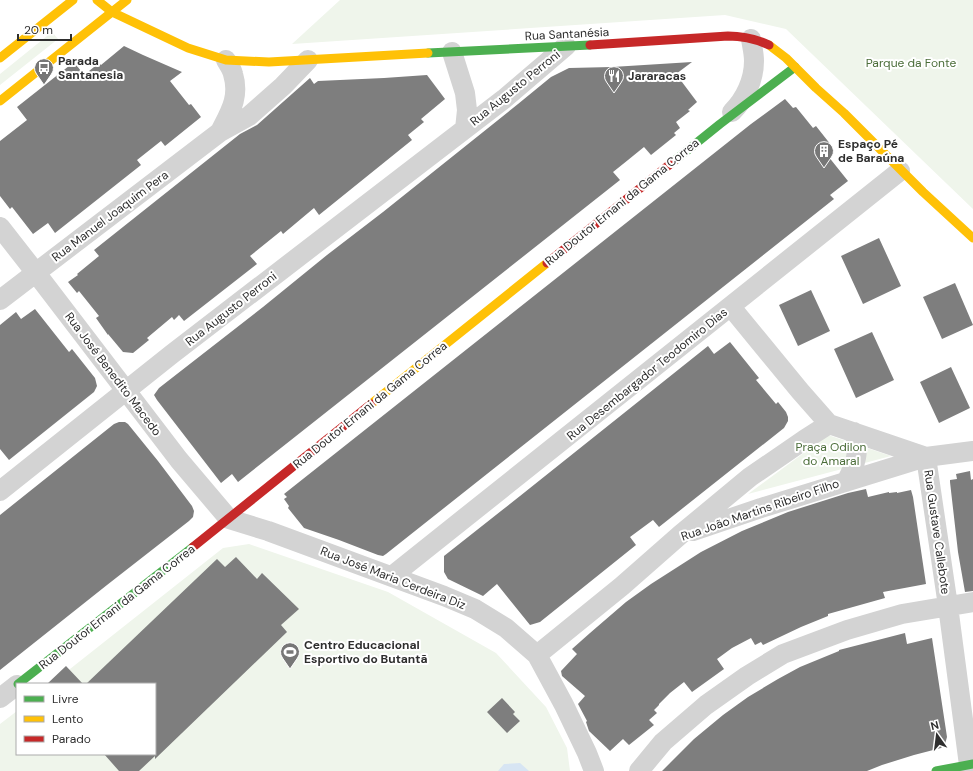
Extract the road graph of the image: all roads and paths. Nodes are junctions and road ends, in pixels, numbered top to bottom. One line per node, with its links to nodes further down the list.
1 (72, 0): 8 (street)
2 (97, 0): 4 (street, Rua Santanésia)
3 (127, 0): 4 (street)
4 (112, 12): 9 (street, Rua Santanésia); 12 (street)
5 (751, 38): 6 (street, Rua Santanésia); 11 (street, Rua Santanésia); 13 (street, Rua Doutor Ernani da Gama Correa)
6 (566, 46): 7 (street, Rua Santanésia); 14 (street, Rua Augusto Perroni)
7 (452, 52): 10 (street, Rua Santanésia); 14 (street, Rua Augusto Perroni)
8 (0, 58)
9 (226, 60): 10 (street, Rua Santanésia); 15 (street, Rua Manuel Joaquim Pera)
10 (308, 60): 15 (street, Rua Manuel Joaquim Pera)
11 (795, 67): 13 (street, Rua Doutor Ernani da Gama Correa); 16 (street, Rua Santanésia)
12 (0, 101)
13 (720, 124): 31 (street, Rua Doutor Ernani da Gama Correa)
14 (465, 129): 22 (street, Rua Augusto Perroni)
15 (220, 132): 19 (street, Rua Manuel Joaquim Pera)
16 (900, 171): 18 (street, Rua Santanésia); 21 (street, Rua Desembargador Teodomiro Dias)
17 (0, 227): 19 (street, Rua José Benedito Macedo)
18 (973, 238)
19 (36, 273): 20 (street, Rua Manuel Joaquim Pera); 22 (street, Rua José Benedito Macedo)
20 (0, 300)
21 (730, 307): 23 (street); 33 (street, Rua Desembargador Teodomiro Dias)
22 (126, 391): 29 (street, Rua Augusto Perroni); 31 (street, Rua José Benedito Macedo)
23 (829, 424): 24 (street, Rua Gustave Callebote); 27 (street)
24 (854, 432): 26 (street, Rua Gustave Callebote); 28 (street)
25 (973, 451): 26 (street, Rua João Martins Ribeiro Filho)
26 (926, 457): 28 (street, Rua João Martins Ribeiro Filho); 35 (street, Rua Gustave Callebote)
27 (750, 477): 30 (street); 32 (street)
28 (846, 482): 30 (street, Rua João Martins Ribeiro Filho)
29 (0, 491)
30 (761, 508): 32 (street, Rua João Martins Ribeiro Filho)
31 (229, 519): 33 (street, Rua José Maria Cerdeira Diz); 37 (street, Rua Doutor Ernani da Gama Correa)
32 (680, 535): 36 (street, Rua João Martins Ribeiro Filho)
33 (392, 576): 36 (street, Rua José Maria Cerdeira Diz)
34 (973, 602): 35 (street)
35 (948, 606): 40 (street, Rua Gustave Callebote); 42 (street)
36 (537, 655): 41 (street, Rua José Maria Cerdeira Diz)
37 (19, 683)
38 (16, 686): 39 (street, Rua Doutor Ernani da Gama Correa)
39 (0, 698)
40 (971, 765): 43 (street)
41 (594, 771)
42 (639, 771)
43 (936, 771)

